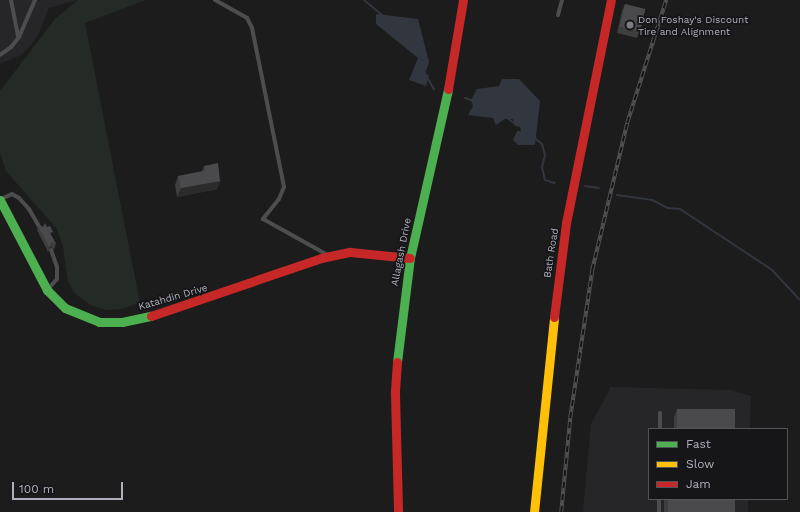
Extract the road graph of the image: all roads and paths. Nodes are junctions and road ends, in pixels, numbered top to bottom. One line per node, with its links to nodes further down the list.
1 (11, 0): 8 (lane)
2 (35, 0): 8 (lane)
3 (215, 0): 13 (lane)
4 (463, 0): 14 (street, Allagash Drive)
5 (562, 0): 7 (lane)
6 (612, 0): 20 (street, Bath Road)
7 (558, 15)
8 (18, 37): 9 (lane)
9 (0, 55)
10 (0, 200): 11 (lane); 15 (street, Katahdin Drive)
11 (40, 228)
12 (51, 250): 15 (lane)
13 (329, 256): 14 (street, Katahdin Drive); 15 (street, Katahdin Drive)
14 (410, 258): 19 (street, Allagash Drive)
15 (47, 290)
16 (660, 413): 17 (lane)
17 (660, 428)
18 (659, 500): 21 (lane)
19 (398, 512)
20 (534, 512)
21 (659, 512)

